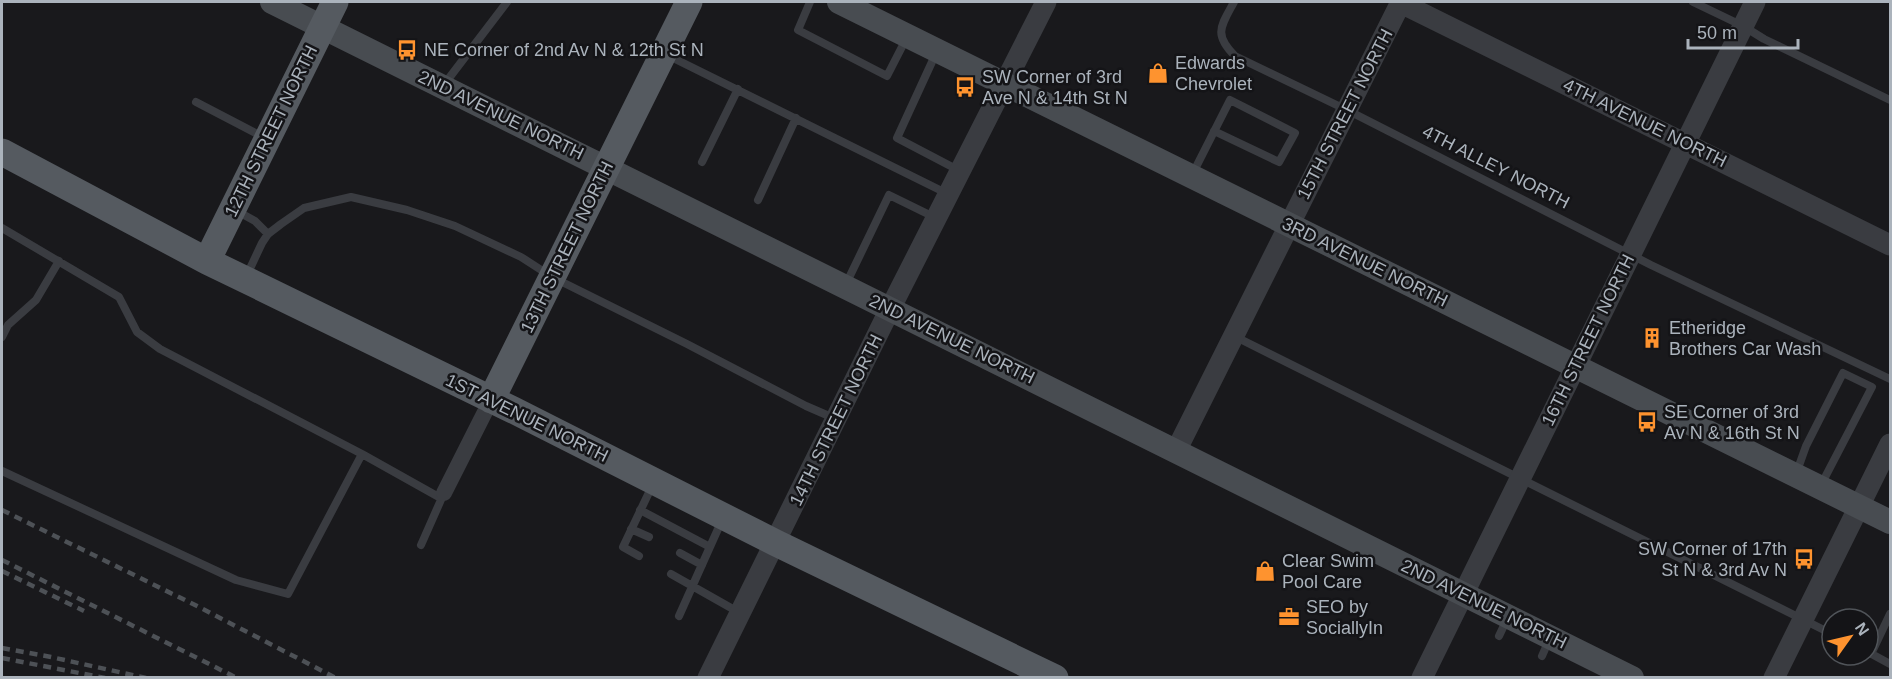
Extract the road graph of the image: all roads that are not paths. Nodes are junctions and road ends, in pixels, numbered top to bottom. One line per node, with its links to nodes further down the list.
1 (272, 2): 13 (main road, 2ND AVENUE NORTH)
2 (335, 2): 13 (main road, 12TH STREET NORTH)
3 (507, 2): 18 (lane)
4 (690, 2): 16 (main road, 13TH STREET NORTH)
5 (810, 2): 14 (lane)
6 (843, 2): 14 (main road, 3RD AVENUE NORTH)
7 (1046, 2): 17 (street, 14TH STREET NORTH)
8 (1234, 2): 22 (lane, 4TH ALLEY NORTH)
9 (1400, 2): 22 (street, 15TH STREET NORTH); 26 (street, 4TH AVENUE NORTH)
10 (1693, 2): 12 (lane)
11 (1755, 2): 12 (street, 16TH STREET NORTH)
12 (1743, 26): 20 (lane); 26 (street, 16TH STREET NORTH)
13 (323, 27): 18 (main road, 2ND AVENUE NORTH); 25 (main road, 12TH STREET NORTH)
14 (907, 36): 15 (main road, 3RD AVENUE NORTH)
15 (937, 51): 17 (main road, 3RD AVENUE NORTH); 30 (lane)
16 (664, 53): 19 (lane); 29 (main road, 13TH STREET NORTH)
17 (1004, 84): 30 (street, 14TH STREET NORTH); 31 (main road, 3RD AVENUE NORTH)
18 (443, 86): 29 (main road, 2ND AVENUE NORTH)
19 (738, 89): 23 (lane); 28 (lane)
20 (1890, 100)
21 (196, 102): 25 (lane)
22 (1347, 110): 36 (street, 15TH STREET NORTH); 40 (lane, 4TH ALLEY NORTH)
23 (796, 118): 32 (lane); 33 (lane)
24 (1214, 131): 24 (lane); 31 (lane)
25 (267, 139): 34 (main road, 12TH STREET NORTH)
26 (1685, 143): 39 (street, 4TH AVENUE NORTH); 40 (street, 16TH STREET NORTH)
27 (2, 152): 42 (main road, 1ST AVENUE NORTH)
28 (702, 162)
29 (606, 168): 43 (main road, 13TH STREET NORTH); 45 (main road, 2ND AVENUE NORTH)
30 (960, 171): 32 (street, 14TH STREET NORTH)
31 (1191, 176): 36 (main road, 3RD AVENUE NORTH)
32 (949, 194): 35 (street, 14TH STREET NORTH)
33 (758, 201)
34 (233, 209): 38 (lane); 42 (main road, 12TH STREET NORTH)
35 (936, 218): 45 (lane); 46 (street, 14TH STREET NORTH)
36 (1289, 225): 47 (street, 15TH STREET NORTH); 49 (main road, 3RD AVENUE NORTH)
37 (2, 228): 41 (lane)
38 (268, 234): 43 (lane); 44 (lane)
39 (1890, 245)
40 (1630, 254): 49 (street, 16TH STREET NORTH); 50 (lane, 4TH ALLEY NORTH)
41 (59, 261): 48 (lane); 55 (lane)
42 (207, 261): 44 (main road, 1ST AVENUE NORTH)
43 (552, 277): 51 (main road, 13TH STREET NORTH); 52 (lane)
44 (245, 279): 51 (main road, 1ST AVENUE NORTH)
45 (845, 286): 46 (main road, 2ND AVENUE NORTH)
46 (890, 309): 52 (street, 14TH STREET NORTH); 54 (main road, 2ND AVENUE NORTH)
47 (1234, 336): 54 (street, 15TH STREET NORTH); 58 (lane)
48 (2, 337)
49 (1576, 365): 57 (main road, 3RD AVENUE NORTH); 58 (street, 16TH STREET NORTH)
50 (1890, 379)
51 (491, 400): 59 (main road, 1ST AVENUE NORTH); 61 (street, 13TH STREET NORTH)
52 (836, 419): 68 (street, 14TH STREET NORTH)
53 (1890, 444): 62 (street)
54 (1176, 451): 76 (main road, 2ND AVENUE NORTH)
55 (362, 454): 56 (lane); 61 (lane)
56 (2, 471)
57 (1796, 475): 60 (main road, 3RD AVENUE NORTH); 60 (lane)
58 (1520, 479): 76 (street, 16TH STREET NORTH); 80 (lane)
59 (654, 482): 63 (lane); 64 (main road, 1ST AVENUE NORTH)
60 (1820, 487): 62 (main road, 3RD AVENUE NORTH)
61 (444, 493): 69 (lane)
62 (1859, 506): 65 (main road, 3RD AVENUE NORTH); 80 (street)
63 (640, 510): 66 (lane); 70 (lane)
64 (723, 516): 68 (main road, 1ST AVENUE NORTH); 70 (lane)
65 (1890, 522)
66 (631, 529): 67 (lane); 72 (lane)
67 (649, 537)
68 (776, 543): 77 (street, 14TH STREET NORTH); 84 (main road, 1ST AVENUE NORTH)
69 (421, 545)
70 (710, 547): 73 (lane)
71 (680, 553): 73 (lane)
72 (639, 556)
73 (702, 565): 75 (lane)
74 (671, 574): 75 (lane)
75 (693, 586): 77 (lane); 79 (lane)
76 (1463, 594): 85 (street, 16TH STREET NORTH); 86 (main road, 2ND AVENUE NORTH)
77 (740, 613): 83 (street, 14TH STREET NORTH)
78 (1890, 614): 82 (lane)
79 (679, 616)
80 (1803, 620): 81 (lane); 87 (street)
81 (1820, 628)
82 (1880, 633)
83 (708, 678)
84 (1055, 678)
85 (1422, 678)
86 (1632, 678)
87 (1774, 678)

